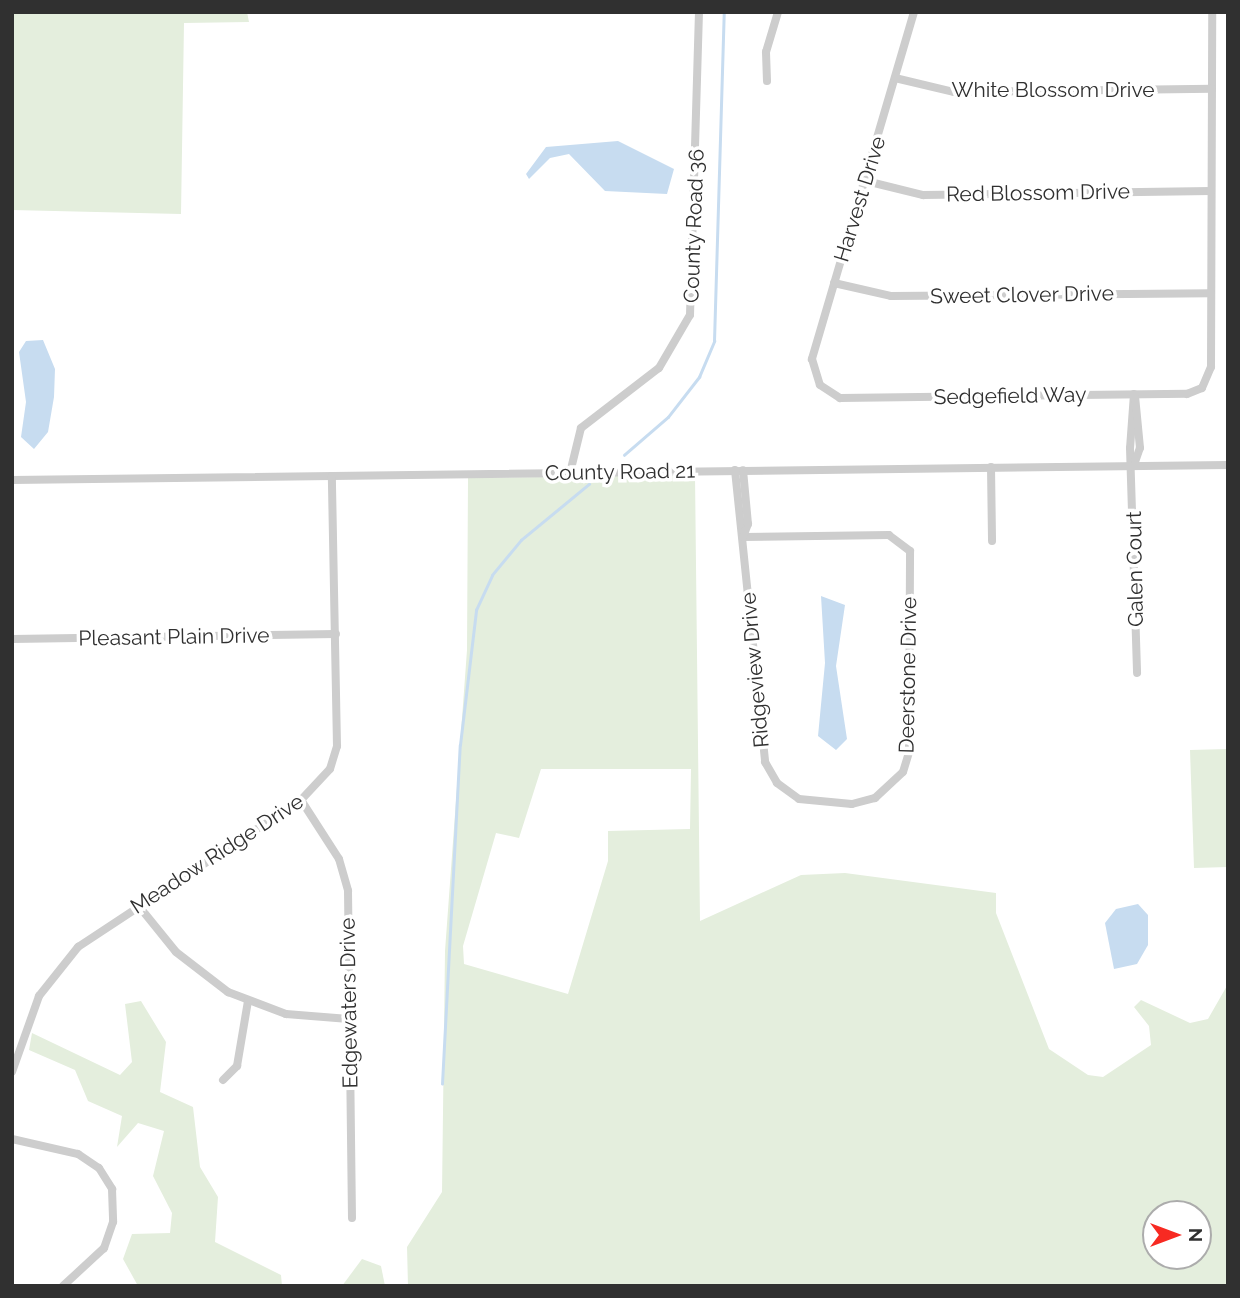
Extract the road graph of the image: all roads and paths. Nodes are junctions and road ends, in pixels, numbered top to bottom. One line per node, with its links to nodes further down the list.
1 (699, 12): 18 (street, County Road 36)
2 (778, 12): 6 (street)
3 (914, 12): 5 (street, Harvest Drive)
4 (1212, 12): 7 (street)
5 (895, 78): 7 (street, White Blossom Drive); 8 (street, Harvest Drive)
6 (767, 81)
7 (1212, 89): 9 (street)
8 (866, 181): 9 (street, Red Blossom Drive); 10 (street, Harvest Drive)
9 (1211, 191): 11 (street)
10 (834, 283): 11 (street, Sweet Clover Drive); 12 (street, Harvest Drive)
11 (1211, 293): 13 (street, Sedgefield Way)
12 (820, 385): 13 (street, Sedgefield Way)
13 (1134, 394): 14 (street, Galen Court)
14 (1134, 465): 15 (street, County Road 21); 16 (street, County Road 21); 25 (street, Galen Court)
15 (1228, 465)
16 (991, 467): 17 (street, County Road 21); 22 (street)
17 (739, 470): 18 (street, County Road 21); 21 (street, Ridgeview Drive)
18 (570, 473): 19 (street, County Road 21)
19 (332, 476): 20 (street, County Road 21); 23 (street, Meadow Ridge Drive)
20 (12, 480)
21 (743, 537): 26 (street, Ridgeview Drive); 26 (street, Deerstone Drive)
22 (992, 541)
23 (336, 634): 24 (street, Pleasant Plain Drive); 27 (street, Meadow Ridge Drive)
24 (12, 639)
25 (1137, 673)
26 (902, 772)
27 (301, 800): 28 (street, Meadow Ridge Drive); 30 (street, Edgewaters Drive)
28 (138, 905): 29 (street); 31 (street, Meadow Ridge Drive)
29 (248, 1001): 30 (street); 32 (street)
30 (349, 1019): 34 (street, Edgewaters Drive)
31 (12, 1072)
32 (223, 1080)
33 (12, 1139): 35 (street)
34 (352, 1218)
35 (63, 1286)

